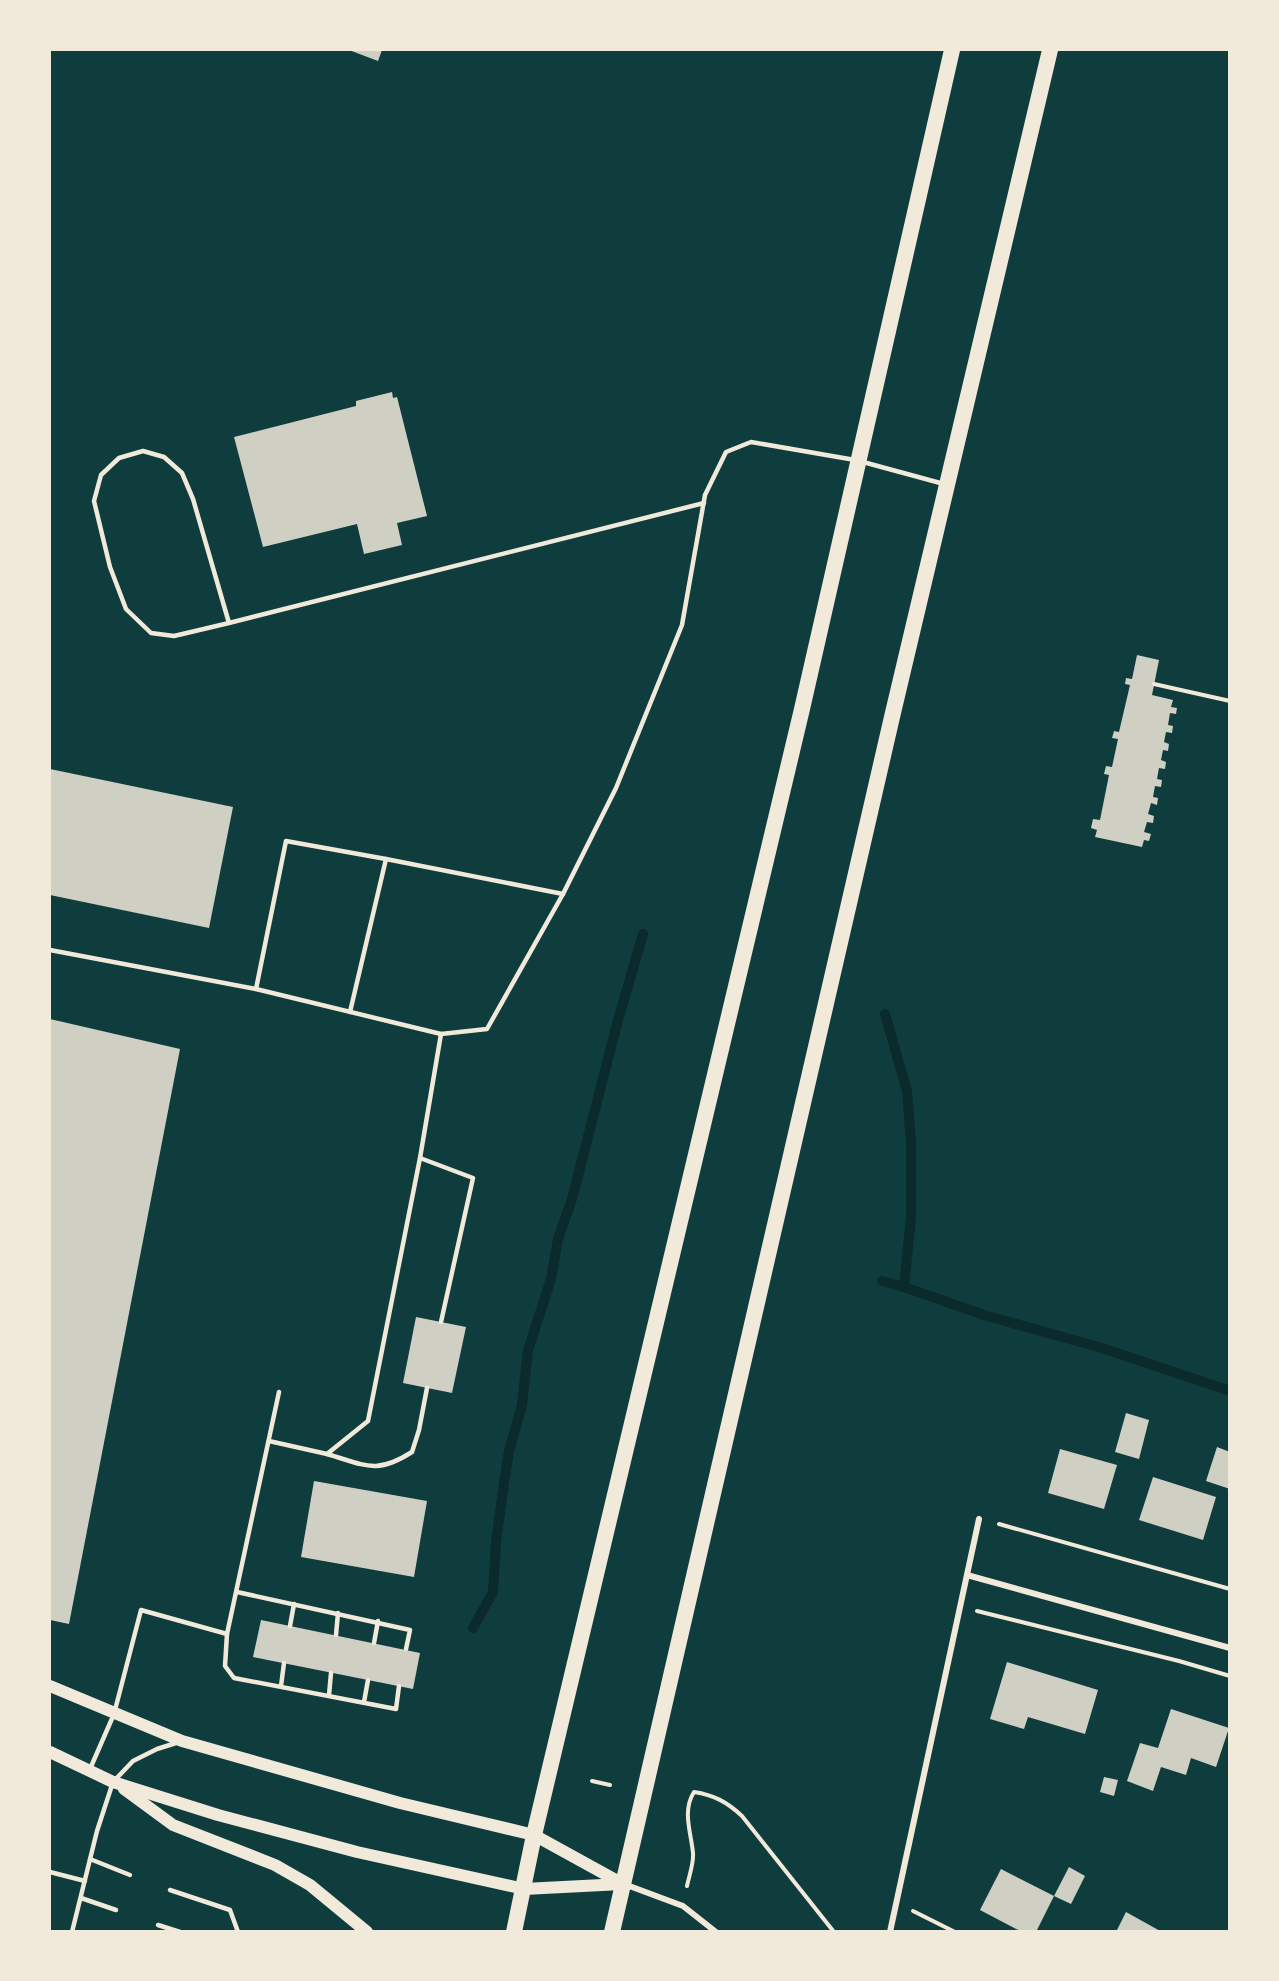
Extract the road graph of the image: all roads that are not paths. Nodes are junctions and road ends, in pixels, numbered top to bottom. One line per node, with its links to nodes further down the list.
1 (952, 50): 3 (highway)
2 (1050, 50): 4 (highway)
3 (858, 461): 4 (lane); 5 (lane); 44 (highway)
4 (947, 485): 49 (highway)
5 (704, 502): 6 (lane); 8 (lane)
6 (229, 623): 6 (lane)
7 (386, 859): 8 (lane); 10 (lane); 11 (lane)
8 (562, 894): 12 (lane)
9 (50, 950): 10 (lane)
10 (256, 989): 11 (lane)
11 (350, 1012): 12 (lane)
12 (441, 1034): 13 (lane)
13 (420, 1158): 14 (lane); 18 (lane)
14 (441, 1322)
15 (427, 1388): 18 (lane)
16 (279, 1392): 17 (lane)
17 (269, 1441): 18 (lane); 21 (lane)
18 (327, 1454)
19 (979, 1519): 20 (street)
20 (967, 1575): 29 (street); 62 (street)
21 (237, 1592): 22 (lane); 26 (lane)
22 (294, 1604): 23 (lane); 25 (lane)
23 (338, 1613): 24 (lane); 27 (lane)
24 (378, 1622): 28 (lane); 30 (lane)
25 (291, 1626)
26 (227, 1634): 35 (lane); 39 (lane)
27 (336, 1635)
28 (374, 1643)
29 (1230, 1648)
30 (406, 1649)
31 (284, 1663): 35 (lane)
32 (331, 1673): 37 (lane)
33 (368, 1680): 38 (lane)
34 (50, 1686): 39 (main road)
35 (281, 1686): 37 (lane)
36 (399, 1686): 38 (lane)
37 (329, 1695): 38 (lane)
38 (364, 1702)
39 (114, 1714): 40 (main road); 42 (lane)
40 (182, 1741): 43 (lane); 44 (main road)
41 (50, 1752): 42 (main road)
42 (90, 1769): 43 (main road)
43 (113, 1782): 45 (lane); 50 (main road); 58 (main road)
44 (534, 1835): 49 (main road); 50 (highway)
45 (90, 1859): 47 (lane); 48 (lane)
46 (50, 1872): 48 (lane)
47 (130, 1875)
48 (85, 1881): 52 (lane)
49 (623, 1884): 50 (main road); 60 (highway); 61 (street)
50 (524, 1888): 59 (highway)
51 (170, 1890): 57 (lane)
52 (81, 1898): 53 (lane); 55 (lane)
53 (116, 1910)
54 (158, 1925): 56 (lane)
55 (72, 1931)
56 (180, 1932)
57 (238, 1932)
58 (367, 1932)
59 (514, 1932)
60 (612, 1932)
61 (716, 1932)
62 (890, 1932)

